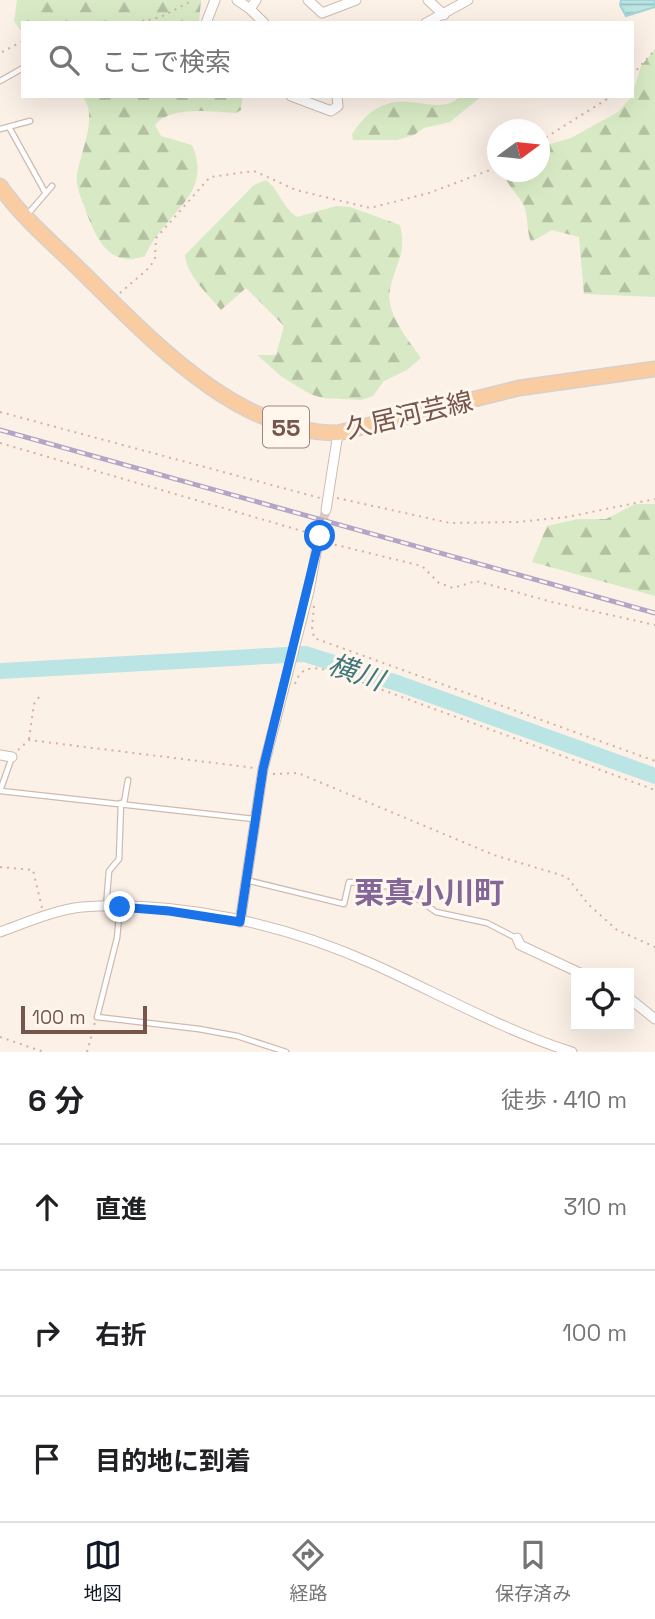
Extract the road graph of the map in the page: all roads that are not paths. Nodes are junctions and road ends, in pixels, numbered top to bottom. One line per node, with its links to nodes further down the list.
1 (215, 0): 9 (street)
2 (237, 0): 7 (street)
3 (309, 0): 4 (street)
4 (356, 0)
5 (428, 0): 8 (street)
6 (468, 0): 8 (street)
7 (253, 4): 10 (street)
8 (444, 15): 11 (street)
9 (207, 21)
10 (263, 21)
11 (430, 21)
12 (21, 69): 13 (lane)
13 (0, 80)
14 (296, 98): 15 (street)
15 (337, 98)
16 (30, 121): 17 (lane)
17 (9, 127): 18 (lane); 21 (lane)
18 (0, 129)
19 (0, 186): 22 (main road, 久居河芸線 / 55)
20 (52, 186): 21 (lane)
21 (45, 192): 22 (lane)
22 (26, 217): 24 (main road, 久居河芸線 / 55)
23 (655, 369): 24 (main road, 久居河芸線 / 55)
24 (338, 433): 25 (street)
25 (328, 502)
26 (320, 536): 32 (street)
27 (0, 755): 28 (street)
28 (12, 757): 30 (lane)
29 (128, 780): 31 (lane)
30 (0, 791): 31 (lane)
31 (123, 803): 32 (lane); 35 (lane)
32 (255, 820): 33 (street)
33 (246, 880): 36 (street); 38 (lane)
34 (120, 907): 35 (street); 36 (street); 42 (lane)
35 (105, 908): 37 (street)
36 (240, 922): 43 (street)
37 (0, 932)
38 (517, 939): 39 (street)
39 (571, 969)
40 (634, 1002): 41 (street)
41 (655, 1019)
42 (286, 1052)
43 (572, 1052)

